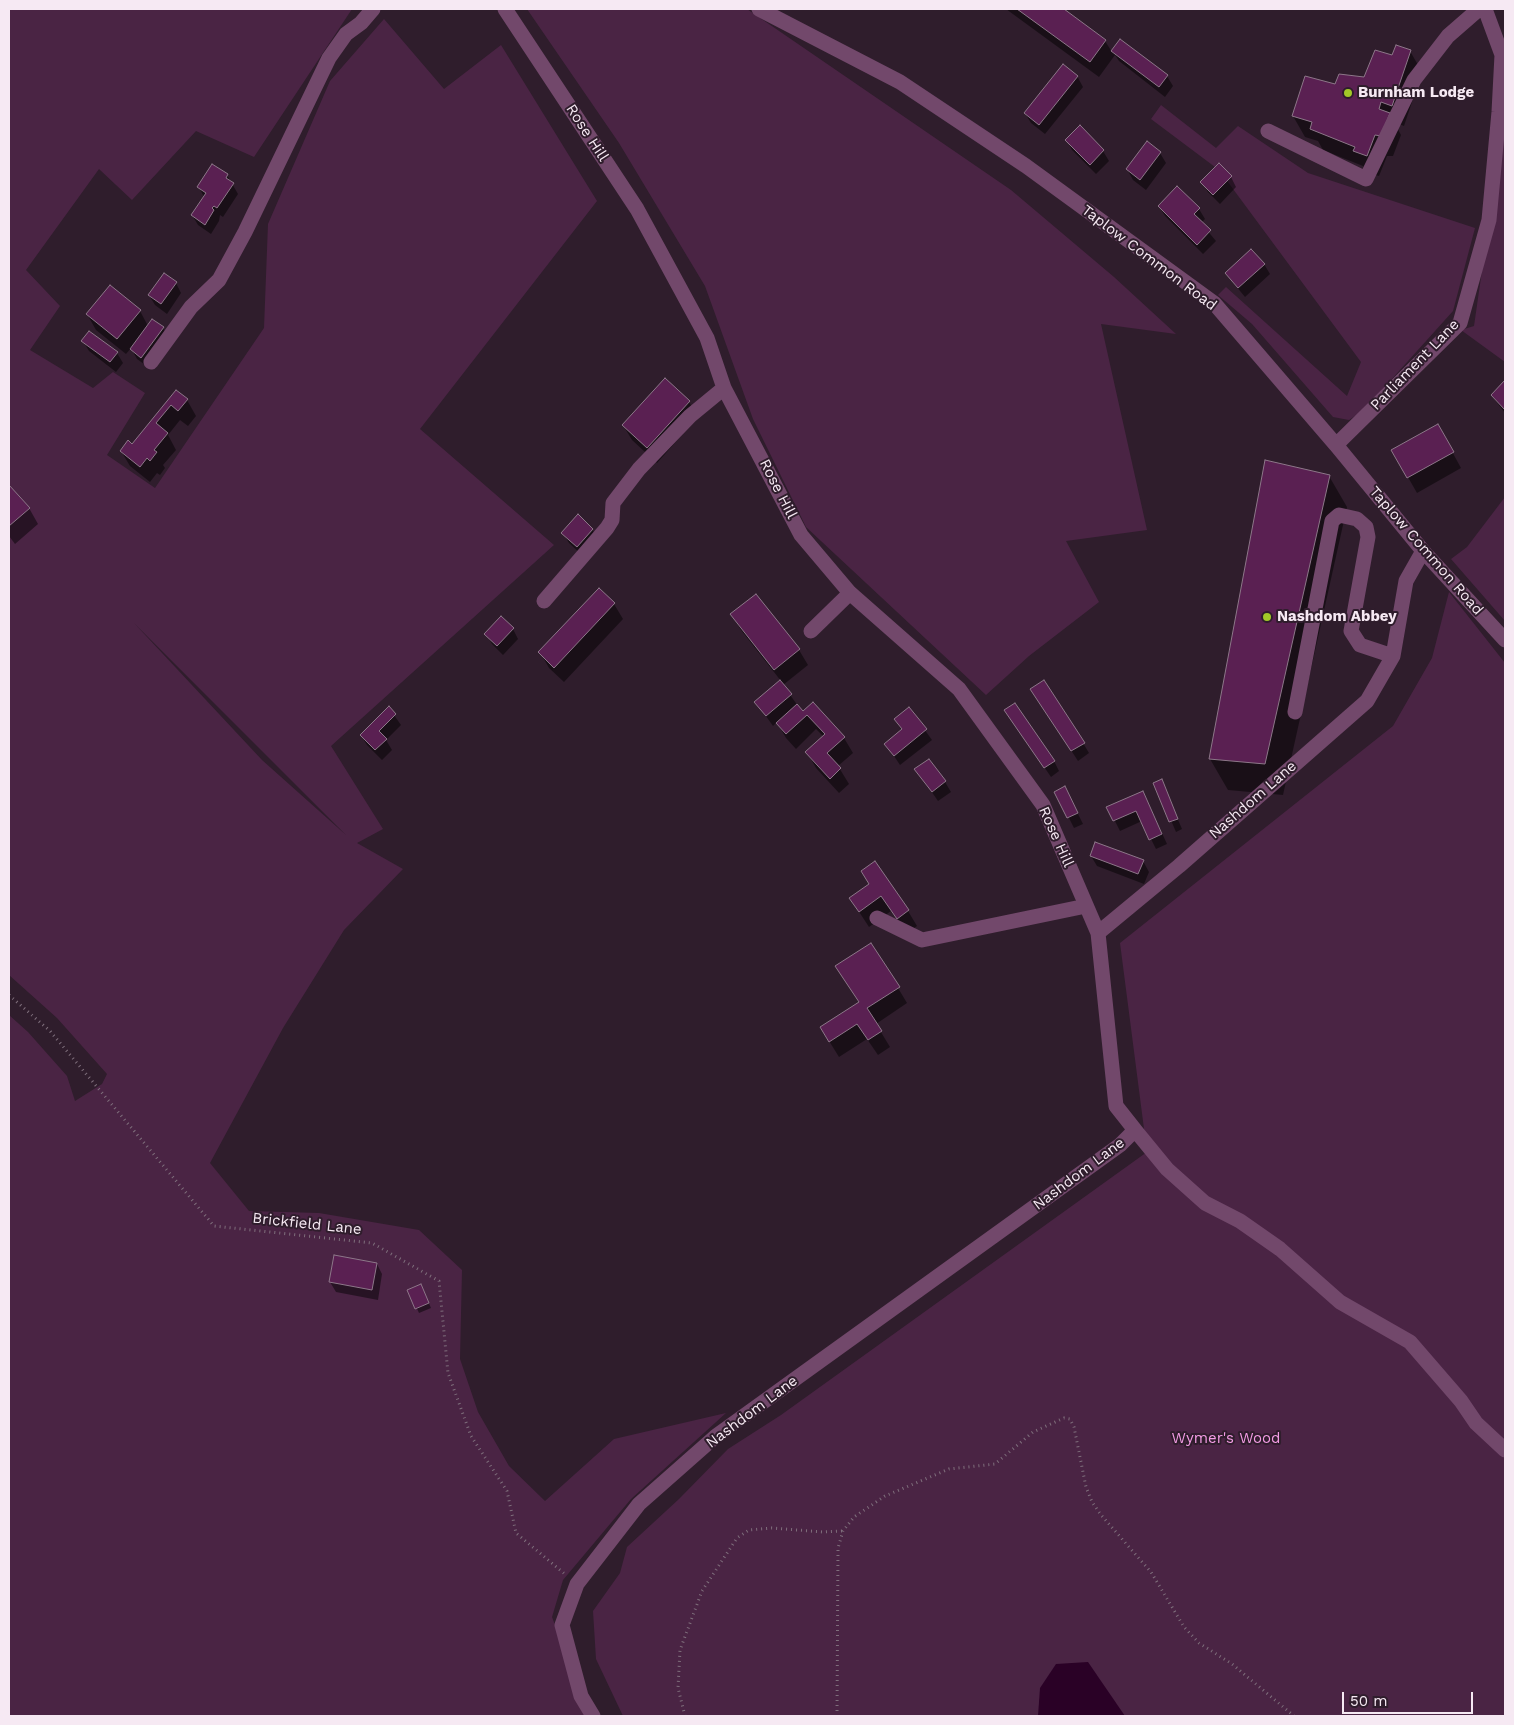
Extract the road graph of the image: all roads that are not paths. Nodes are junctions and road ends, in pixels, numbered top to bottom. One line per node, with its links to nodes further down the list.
1 (373, 9): 7 (street)
2 (505, 9): 8 (street, Rose Hill)
3 (759, 9): 9 (street, Taplow Common Road)
4 (1479, 9): 6 (street)
5 (1485, 9): 9 (street, Parliament Lane)
6 (1268, 131)
7 (152, 362)
8 (724, 388): 11 (street, Rose Hill); 12 (street)
9 (1336, 445): 10 (street, Taplow Common Road)
10 (1423, 551): 14 (street, Taplow Common Road); 15 (street, Nashdom Lane)
11 (850, 593): 13 (street); 17 (street, Rose Hill)
12 (544, 600)
13 (811, 631)
14 (1505, 640)
15 (1393, 656): 16 (street); 19 (street, Nashdom Lane)
16 (1295, 712)
17 (1086, 906): 18 (street); 19 (street, Rose Hill)
18 (877, 918)
19 (1098, 932): 20 (street, Nashdom Lane)
20 (1135, 1130): 21 (street); 22 (street, Nashdom Lane)
21 (1505, 1450)
22 (593, 1716)

